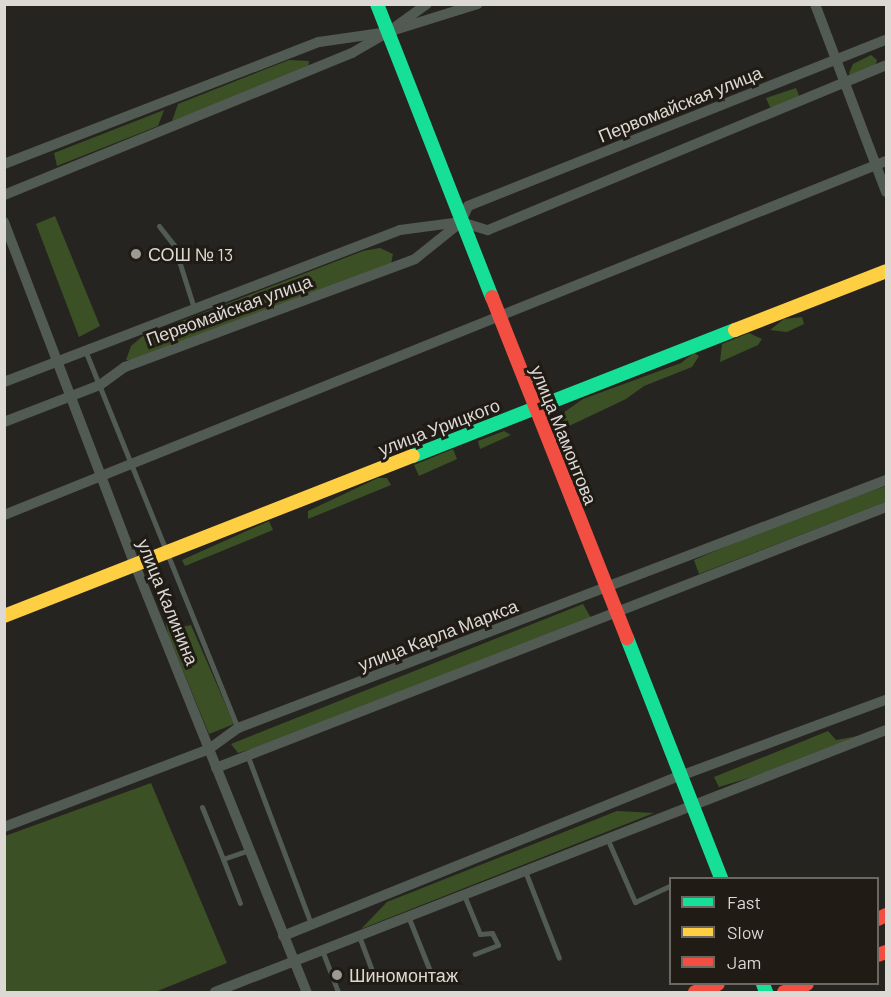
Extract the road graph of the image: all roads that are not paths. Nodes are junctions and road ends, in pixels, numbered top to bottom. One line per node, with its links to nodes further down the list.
1 (377, 4): 5 (street, улица Мамонтова)
2 (428, 4): 5 (street)
3 (478, 4): 5 (street)
4 (814, 4): 7 (street)
5 (388, 32): 10 (street); 13 (street); 15 (street, улица Мамонтова)
6 (886, 40): 7 (street, Первомайская улица)
7 (836, 60): 9 (street); 15 (street, Первомайская улица)
8 (886, 65): 9 (street, Первомайская улица)
9 (845, 83): 11 (street); 15 (street, Первомайская улица)
10 (4, 164)
11 (881, 164): 12 (street); 19 (street)
12 (886, 192)
13 (4, 195)
14 (4, 222): 21 (street, улица Калинина)
15 (461, 222): 18 (street, Первомайская улица); 19 (street, улица Мамонтова); 23 (street, Первомайская улица)
16 (159, 226): 18 (lane)
17 (886, 271): 25 (street, улица Урицкого)
18 (194, 308): 21 (street, Первомайская улица)
19 (499, 319): 25 (street, улица Мамонтова); 27 (street)
20 (87, 355): 23 (lane)
21 (58, 361): 22 (street, Первомайская улица); 24 (street, улица Калинина)
22 (4, 382)
23 (100, 385): 24 (street, Первомайская улица); 27 (lane)
24 (71, 397): 26 (street, Первомайская улица); 28 (street, улица Калинина)
25 (534, 408): 32 (street, улица Урицкого); 34 (street, улица Мамонтова)
26 (4, 422)
27 (134, 465): 28 (street); 32 (lane)
28 (101, 477): 31 (street); 33 (street, улица Калинина)
29 (886, 480): 34 (street, улица Карла Маркса)
30 (886, 507): 35 (street)
31 (4, 515)
32 (168, 552): 33 (street, улица Урицкого); 38 (lane)
33 (135, 565): 36 (street, улица Урицкого); 40 (street, улица Калинина)
34 (606, 589): 35 (street, улица Мамонтова); 38 (street, улица Карла Маркса)
35 (615, 615): 41 (street); 43 (street, улица Мамонтова)
36 (4, 616)
37 (886, 700): 43 (street)
38 (238, 728): 40 (street, улица Карла Маркса)
39 (886, 730): 44 (street)
40 (209, 749): 42 (street, улица Калинина); 46 (street, улица Карла Маркса)
41 (248, 757): 42 (street); 56 (lane)
42 (216, 768): 48 (street, улица Калинина)
43 (680, 776): 44 (street, улица Мамонтова); 56 (street)
44 (692, 805): 47 (street); 51 (street, улица Мамонтова)
45 (202, 807): 49 (lane)
46 (4, 828)
47 (607, 838): 50 (street); 52 (lane)
48 (249, 850): 49 (lane); 57 (street, улица Калинина)
49 (223, 859): 54 (lane)
50 (525, 871): 53 (street); 61 (lane)
51 (720, 877)
52 (669, 886)
53 (464, 895): 55 (street); 60 (lane)
54 (240, 903)
55 (408, 916): 58 (street); 63 (lane)
56 (311, 926): 57 (street)
57 (283, 936): 62 (street, улица Калинина)
58 (359, 936): 59 (street); 64 (lane)
59 (322, 951): 62 (street); 69 (lane)
60 (475, 954)
61 (559, 958)
62 (293, 962): 67 (street); 68 (street, улица Калинина)
63 (430, 971)
64 (374, 976)
65 (715, 985): 70 (street)
66 (804, 985): 71 (street)
67 (215, 993)
68 (307, 993)
69 (338, 993)
70 (695, 993)
71 (784, 993)

